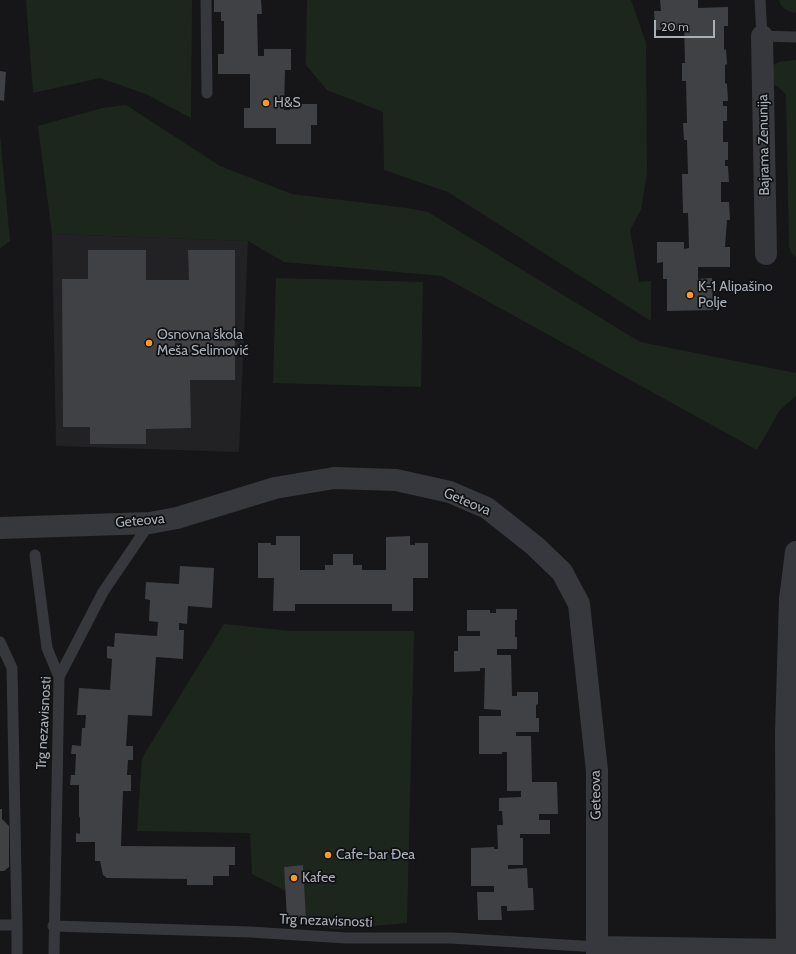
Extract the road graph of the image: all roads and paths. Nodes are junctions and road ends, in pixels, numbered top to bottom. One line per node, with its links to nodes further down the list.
1 (206, 0): 5 (lane)
2 (760, 0): 3 (lane)
3 (762, 36): 4 (lane); 6 (street, Bajrama Zenunija)
4 (796, 37)
5 (207, 93)
6 (766, 254)
7 (150, 523): 8 (street, Geteova); 12 (lane, Trg nezavisnosti); 17 (street, Geteova)
8 (0, 528)
9 (796, 552): 13 (street)
10 (35, 555): 12 (lane)
11 (0, 642): 15 (lane, Trg nezavisnosti)
12 (58, 676): 16 (lane, Trg nezavisnosti)
13 (791, 810): 18 (street)
14 (0, 924): 15 (lane)
15 (18, 925): 19 (lane, Trg nezavisnosti)
16 (53, 926): 17 (lane, Trg nezavisnosti); 20 (lane, Trg nezavisnosti)
17 (597, 951): 18 (street)
18 (787, 952)
19 (16, 954)
20 (54, 954)

